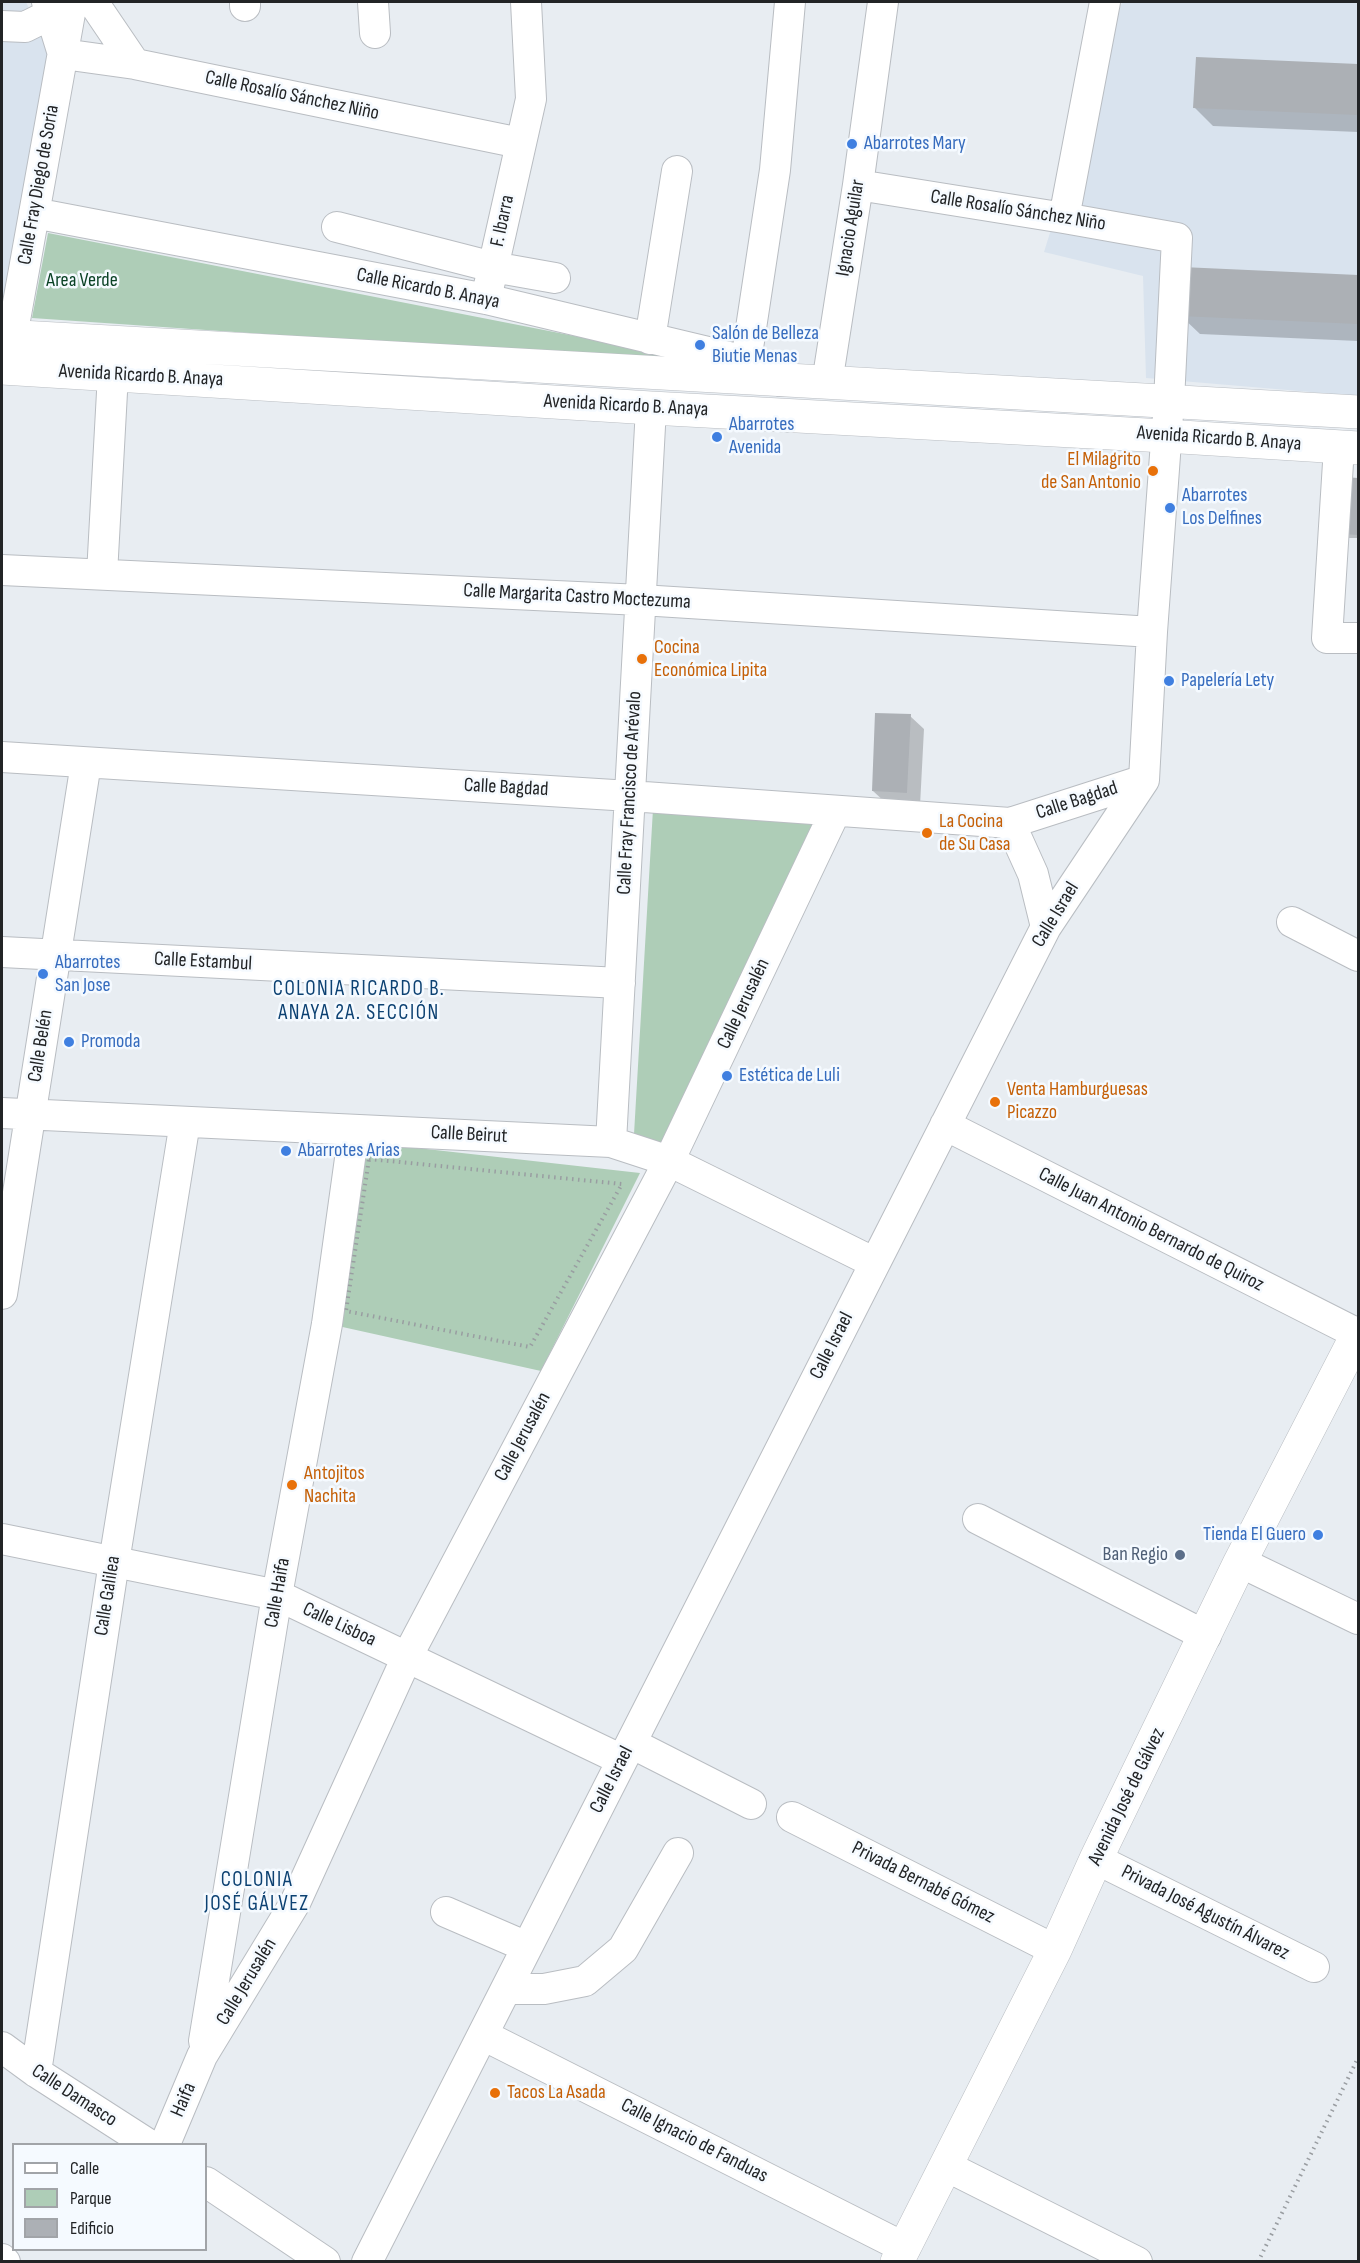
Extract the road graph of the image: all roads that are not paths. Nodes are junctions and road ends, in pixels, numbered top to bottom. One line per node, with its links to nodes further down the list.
1 (93, 2): 11 (street)
2 (373, 2): 9 (street)
3 (526, 2): 12 (street, F. Ibarra)
4 (790, 2): 23 (street)
5 (883, 2): 14 (street, Ignacio Aguilar)
6 (1105, 2): 16 (street)
7 (57, 6): 8 (street); 10 (street, Calle Fray Diego de Soria)
8 (2, 26)
9 (375, 33)
10 (63, 54): 11 (street, Calle Rosalío Sánchez Niño); 15 (street, Calle Fray Diego de Soria)
11 (135, 63): 12 (street, Calle Rosalío Sánchez Niño)
12 (520, 143): 18 (street, F. Ibarra)
13 (677, 171): 21 (street)
14 (858, 185): 16 (street, Calle Rosalío Sánchez Niño); 26 (street, Ignacio Aguilar)
15 (34, 213): 20 (street, Calle Ricardo B. Anaya); 22 (street, Calle Fray Diego de Soria)
16 (1065, 218): 27 (street, Calle Rosalío Sánchez Niño)
17 (337, 227): 18 (street)
18 (493, 267): 19 (street); 20 (street, F. Ibarra)
19 (555, 278)
20 (486, 299): 21 (street, Calle Ricardo B. Anaya)
21 (650, 339): 23 (street, Calle Ricardo B. Anaya)
22 (5, 352): 24 (main road, Avenida Ricardo B. Anaya); 25 (main road, Avenida Ricardo B. Anaya)
23 (746, 361): 25 (street, Calle Ricardo B. Anaya)
24 (113, 374): 28 (main road, Avenida Ricardo B. Anaya); 35 (street)
25 (782, 381): 26 (main road, Avenida Ricardo B. Anaya); 30 (street)
26 (827, 383): 27 (main road, Avenida Ricardo B. Anaya)
27 (1169, 401): 29 (main road, Avenida Ricardo B. Anaya); 31 (street)
28 (651, 408): 30 (main road, Avenida Ricardo B. Anaya); 36 (street, Calle Fray Francisco de Arévalo)
29 (1359, 412)
30 (779, 414): 31 (main road, Avenida Ricardo B. Anaya)
31 (1165, 436): 32 (main road, Avenida Ricardo B. Anaya); 37 (street)
32 (1349, 448): 33 (street)
33 (1346, 542): 38 (street)
34 (2, 570): 35 (street, Calle Margarita Castro Moctezuma)
35 (102, 574): 36 (street, Calle Margarita Castro Moctezuma)
36 (641, 600): 37 (street, Calle Margarita Castro Moctezuma); 42 (street, Calle Fray Francisco de Arévalo)
37 (1152, 632): 41 (street)
38 (1359, 638)
39 (2, 757): 40 (street, Calle Bagdad)
40 (86, 763): 42 (street, Calle Bagdad); 48 (street, Calle Belén)
41 (1144, 780): 44 (street, Calle Bagdad); 46 (street, Calle Israel)
42 (630, 796): 43 (street, Calle Bagdad); 50 (street, Calle Fray Francisco de Arévalo)
43 (835, 812): 44 (street, Calle Bagdad); 56 (street, Calle Jerusalén)
44 (1010, 823): 46 (street, Calle Bagdad)
45 (1292, 922): 49 (street)
46 (1046, 927): 53 (street, Calle Israel)
47 (2, 952): 48 (street, Calle Estambul)
48 (55, 955): 50 (street, Calle Estambul); 51 (street, Calle Belén)
49 (1359, 957)
50 (620, 983): 55 (street, Calle Fray Francisco de Arévalo)
51 (16, 1113): 52 (street, Calle Beirut); 58 (street, Calle Belén)
52 (185, 1122): 54 (street, Calle Beirut); 62 (street, Calle Galilea)
53 (945, 1125): 57 (street, Calle Israel); 59 (street, Calle Juan Antonio Bernardo de Quiroz)
54 (354, 1130): 55 (street, Calle Beirut); 64 (street, Calle Haifa)
55 (611, 1142): 56 (street, Calle Beirut)
56 (669, 1161): 57 (street, Calle Beirut); 67 (street, Calle Jerusalén)
57 (875, 1263): 68 (street, Calle Israel)
58 (2, 1294)
59 (1358, 1334): 63 (main road, Avenida José de Gálvez)
60 (978, 1519): 66 (street)
61 (2, 1539): 62 (street, Calle Lisboa)
62 (114, 1562): 64 (street, Calle Lisboa); 81 (street, Calle Galilea)
63 (1240, 1562): 65 (street); 66 (main road, Avenida José de Gálvez)
64 (277, 1595): 67 (street, Calle Lisboa); 80 (street, Calle Haifa)
65 (1359, 1619)
66 (1206, 1636): 72 (main road, Avenida José de Gálvez)
67 (407, 1657): 68 (street, Calle Lisboa); 80 (street, Calle Jerusalén)
68 (627, 1751): 69 (street, Calle Lisboa); 74 (street, Calle Israel)
69 (752, 1804)
70 (792, 1817): 75 (street, Privada Bernabé Gómez)
71 (678, 1853): 77 (street)
72 (1096, 1859): 75 (main road, Avenida José de Gálvez); 76 (street, Privada José Agustín Álvarez)
73 (446, 1912): 74 (street)
74 (527, 1947): 77 (street, Calle Israel)
75 (1054, 1950): 84 (main road, Avenida José de Gálvez)
76 (1314, 1967)
77 (506, 1989): 78 (street, Calle Israel)
78 (483, 2035): 86 (street, Calle Ignacio de Fanduas); 88 (street, Calle Israel)
79 (2, 2047): 81 (street, Calle Damasco)
80 (202, 2056): 83 (street, Haifa)
81 (36, 2072): 82 (street, Calle Damasco)
82 (145, 2143)
83 (166, 2143)
84 (946, 2166): 86 (main road, Avenida José de Gálvez); 89 (street)
85 (207, 2183): 87 (street)
86 (901, 2255)
87 (324, 2262)
88 (367, 2262)
89 (1137, 2262)

